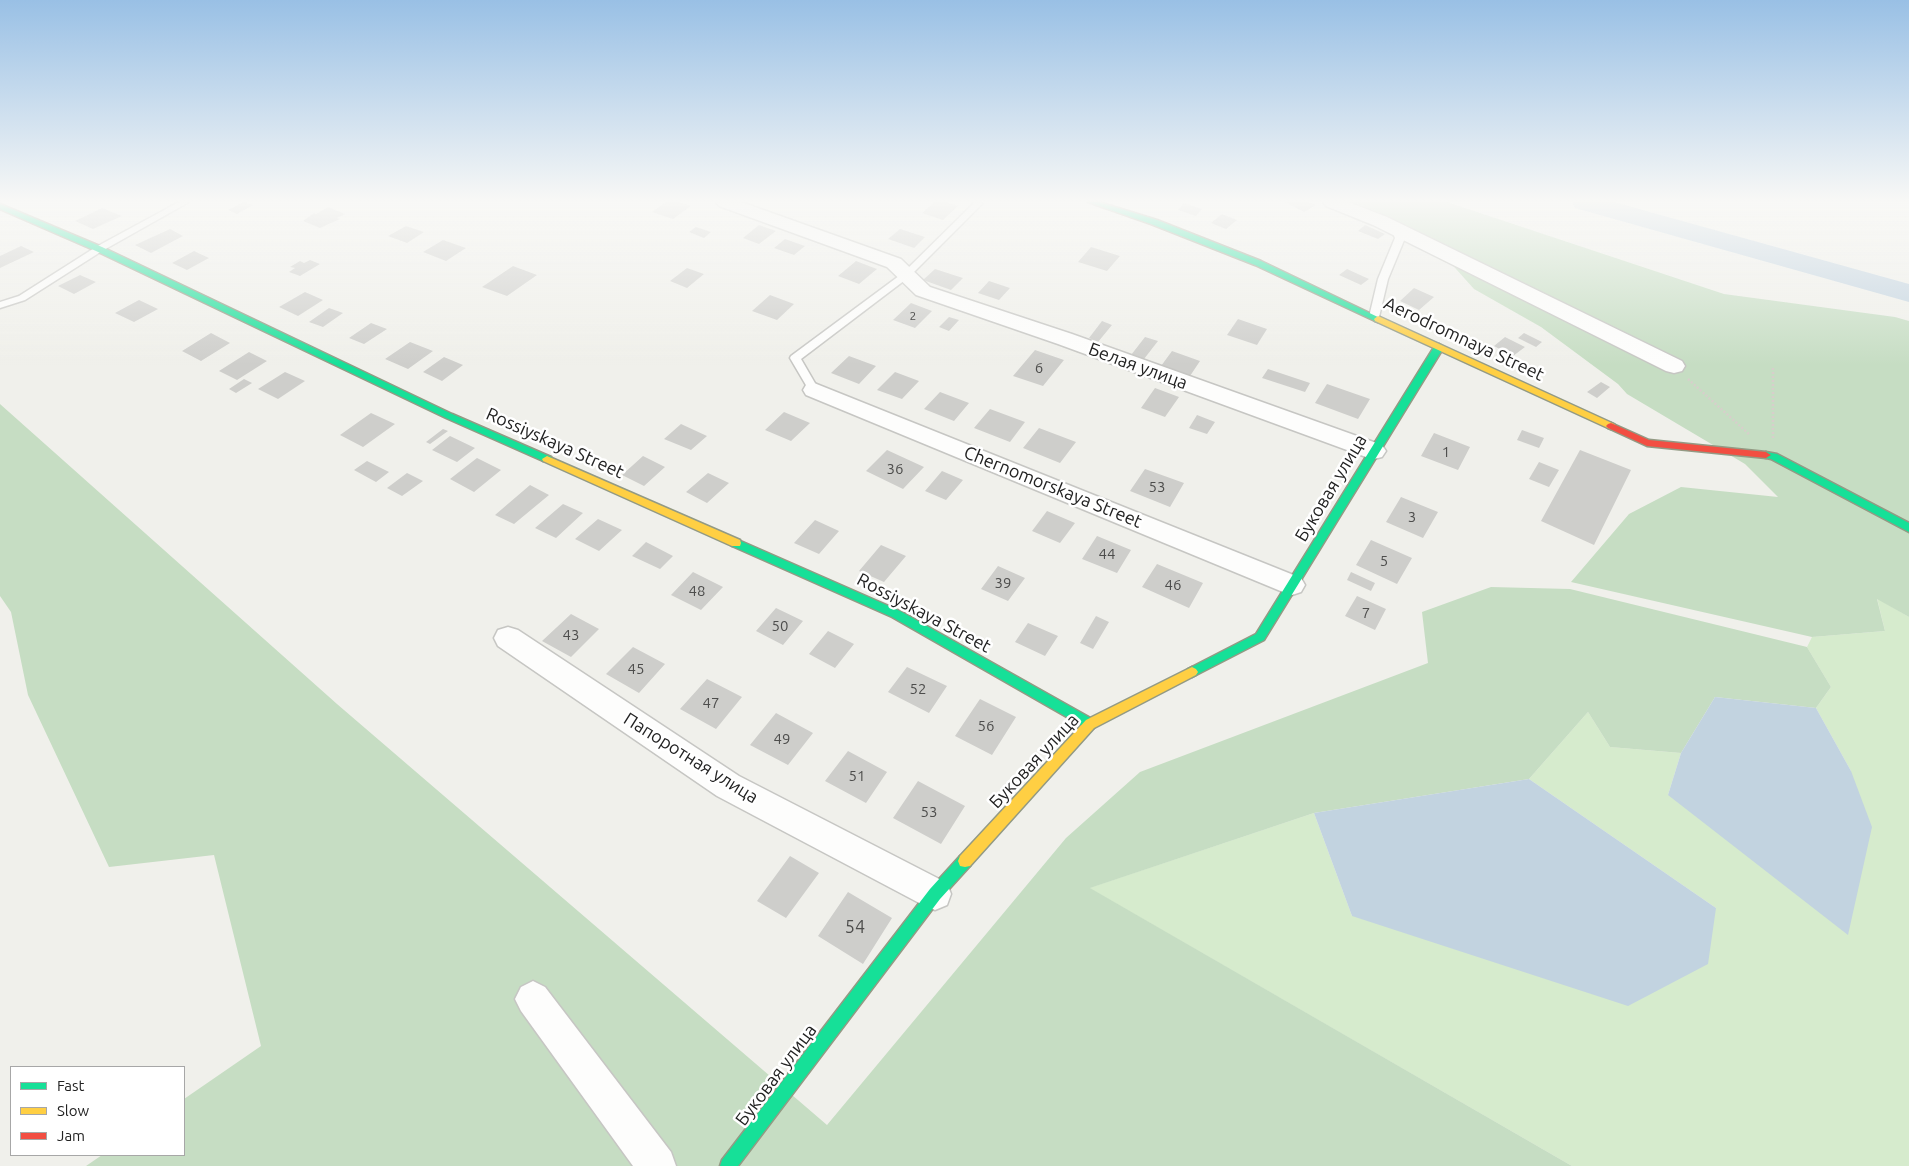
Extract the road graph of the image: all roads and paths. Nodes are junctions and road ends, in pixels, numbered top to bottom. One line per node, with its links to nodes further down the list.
1 (87, 256): 9 (lane)
2 (115, 256): 20 (street, Rossiyskaya Street)
3 (873, 256): 8 (street, Белая улица)
4 (925, 256): 8 (lane)
5 (1241, 256): 10 (street, Aerodromnaya Street)
6 (1392, 256): 10 (lane)
7 (1451, 256): 12 (street)
8 (906, 275): 14 (lane); 15 (street, Белая улица)
9 (0, 305)
10 (1374, 317): 11 (street, Aerodromnaya Street)
11 (1439, 347): 15 (street, Буковая улица); 16 (street, Aerodromnaya Street)
12 (1674, 366): 16 (path)
13 (1772, 368): 16 (path)
14 (814, 390): 18 (street, Chernomorskaya Street)
15 (1374, 451): 18 (street, Буковая улица)
16 (1773, 456): 17 (street)
17 (1909, 528)
18 (1292, 585): 20 (street, Буковая улица)
19 (508, 638): 21 (street, Папоротная улица)
20 (1090, 724): 21 (street, Буковая улица)
21 (936, 894): 24 (street, Буковая улица)
22 (533, 999): 23 (street)
23 (657, 1166)
24 (728, 1166)

